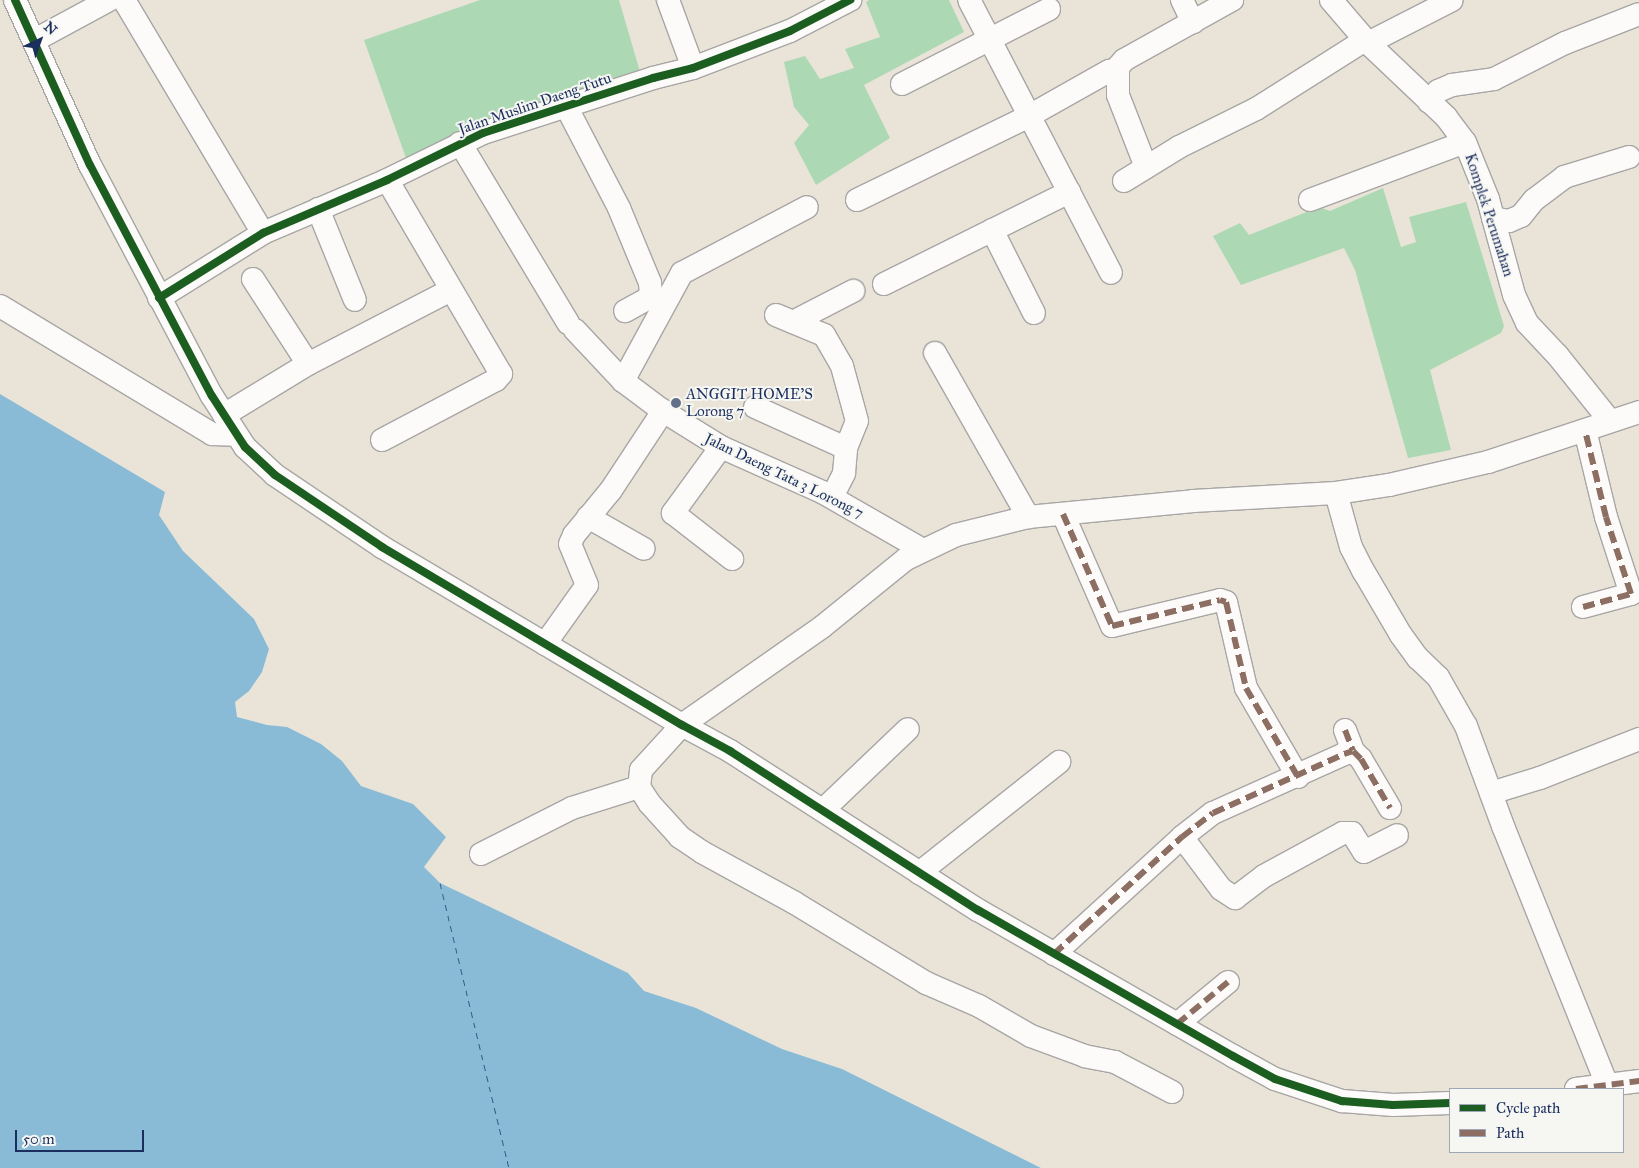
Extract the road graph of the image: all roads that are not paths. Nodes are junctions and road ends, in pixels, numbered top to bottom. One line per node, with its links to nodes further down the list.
1 (15, 0): 14 (street)
2 (109, 0): 14 (street)
3 (124, 0): 36 (street)
4 (668, 0): 17 (street)
5 (850, 0): 17 (street, Jalan Muslim Daeng Tutu)
6 (969, 0): 15 (street)
7 (1182, 0): 13 (street)
8 (1232, 0): 13 (street)
9 (1331, 0): 16 (street, Komplek Perumahan)
10 (1452, 0): 16 (street)
11 (1049, 9): 15 (street)
12 (1639, 14): 20 (street)
13 (1193, 23): 26 (street)
14 (35, 40): 42 (street)
15 (989, 40): 19 (street); 22 (street)
16 (1366, 41): 20 (street, Komplek Perumahan); 26 (street)
17 (693, 68): 21 (street, Jalan Muslim Daeng Tutu)
18 (1109, 71): 22 (street)
19 (902, 84)
20 (1429, 102): 23 (street, Komplek Perumahan)
21 (567, 108): 24 (street, Jalan Muslim Daeng Tutu); 45 (street)
22 (1029, 116): 29 (street); 30 (street)
23 (1465, 142): 31 (street); 34 (street, Komplek Perumahan)
24 (460, 143): 27 (street, Jalan Muslim Daeng Tutu); 49 (street, Jalan Daeng Tata 3 Lorong 7)
25 (1629, 157): 34 (street)
26 (1146, 167): 28 (street)
27 (387, 180): 33 (street, Jalan Muslim Daeng Tutu); 40 (street)
28 (1124, 181)
29 (1069, 192): 35 (street); 37 (street)
30 (857, 200)
31 (1310, 200)
32 (807, 207): 49 (street)
33 (318, 209): 36 (street, Jalan Muslim Daeng Tutu); 43 (street)
34 (1493, 218): 54 (street, Komplek Perumahan)
35 (992, 230): 39 (street); 46 (street)
36 (263, 233): 42 (street, Jalan Muslim Daeng Tutu)
37 (1111, 273)
38 (253, 279): 48 (street)
39 (884, 284)
40 (451, 290): 48 (street); 57 (street)
41 (853, 291): 59 (street)
42 (159, 298): 53 (street)
43 (355, 300)
44 (0, 306): 56 (street)
45 (625, 311)
46 (1034, 313)
47 (936, 353): 64 (street)
48 (308, 364): 53 (street)
49 (623, 381): 51 (street, Jalan Daeng Tata 3 Lorong 7)
50 (755, 407): 59 (street)
51 (663, 411): 58 (street, Jalan Daeng Tata 3 Lorong 7); 63 (street)
52 (1639, 412): 54 (street)
53 (224, 415): 56 (street)
54 (1610, 421): 55 (street)
55 (1585, 430): 60 (street); 68 (street)
56 (236, 435): 69 (street)
57 (382, 440)
58 (721, 447): 61 (street, Jalan Daeng Tata 3 Lorong 7); 67 (street)
59 (846, 448): 61 (street)
60 (1336, 493): 62 (street); 78 (street)
61 (832, 498): 66 (street, Jalan Daeng Tata 3 Lorong 7)
62 (1063, 514): 64 (street); 76 (street)
63 (588, 517): 65 (street); 69 (street)
64 (1028, 517): 66 (street)
65 (644, 549)
66 (922, 550): 70 (street)
67 (732, 559)
68 (1583, 607)
69 (544, 644): 70 (street)
70 (682, 726): 77 (street); 80 (street)
71 (908, 729): 80 (street)
72 (1345, 730): 74 (street)
73 (1639, 738): 78 (street)
74 (1354, 751): 76 (street); 79 (street)
75 (1059, 762): 84 (street)
76 (1298, 777): 82 (street)
77 (639, 787): 83 (street); 91 (street)
78 (1491, 793): 89 (street)
79 (1390, 808)
80 (823, 810): 84 (street)
81 (1397, 835): 82 (street)
82 (1182, 837): 85 (street)
83 (481, 854)
84 (919, 873): 85 (street)
85 (1054, 954): 87 (street)
86 (1228, 982): 87 (street)
87 (1177, 1024): 92 (street)
88 (1639, 1081): 89 (street)
89 (1607, 1085): 90 (street)
90 (1584, 1088)
91 (1172, 1092)
92 (1449, 1103)

